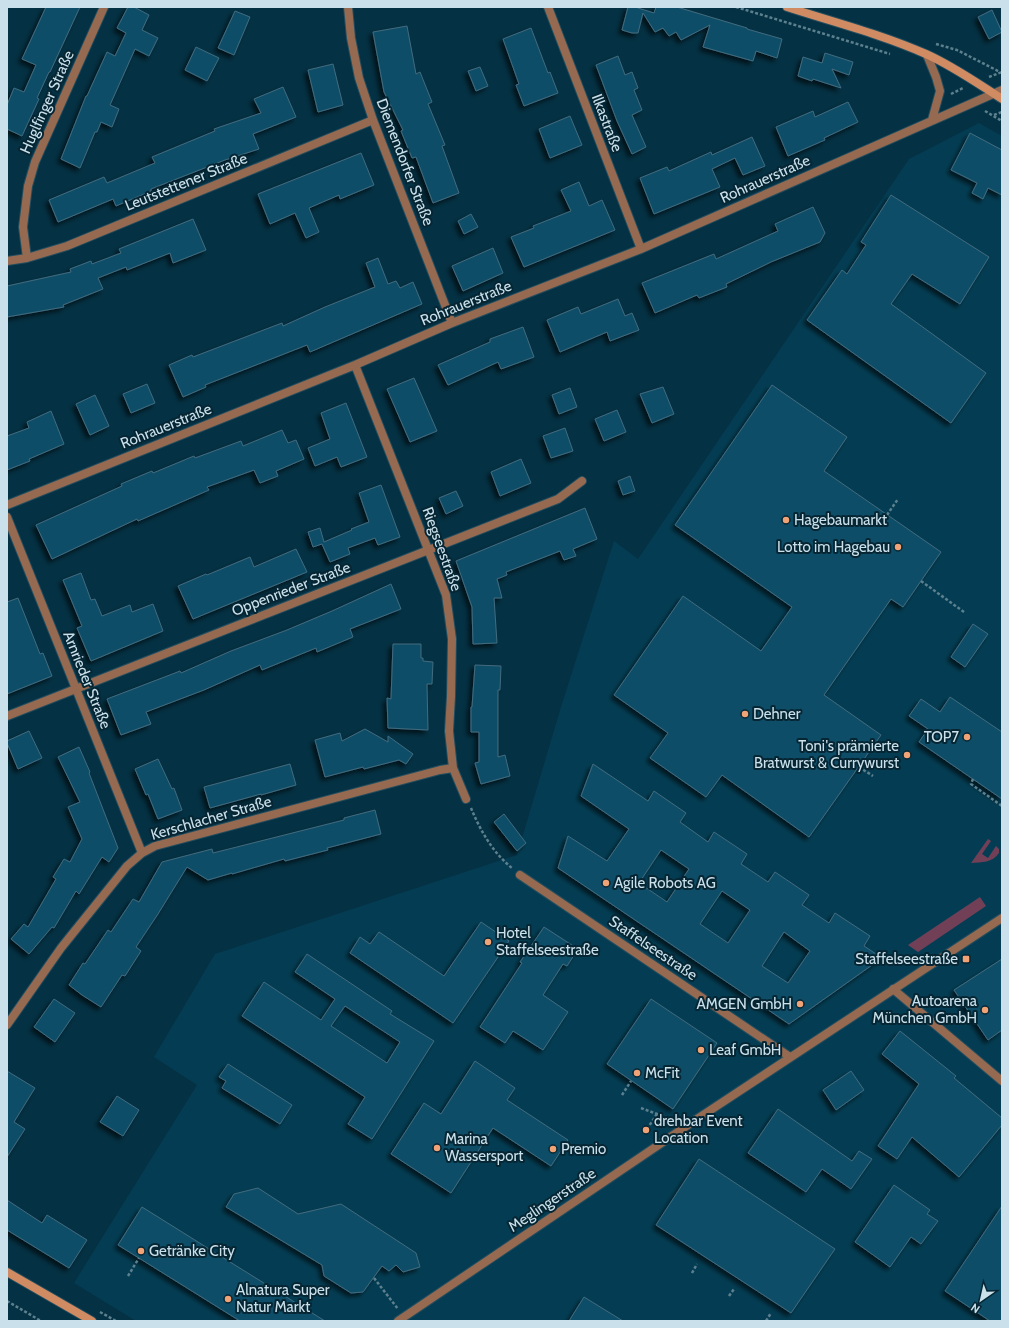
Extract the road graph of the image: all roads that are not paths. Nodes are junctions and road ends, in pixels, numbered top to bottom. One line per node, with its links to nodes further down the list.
1 (104, 7): 12 (street, Huglfinger Straße)
2 (348, 7): 9 (street, Diemendorfer Straße)
3 (548, 7): 11 (street, Ilkastraße)
4 (787, 7): 5 (main road)
5 (927, 55): 7 (main road); 10 (street)
6 (1002, 90): 7 (street, Rohrauerstraße)
7 (994, 94): 8 (main road); 10 (street, Rohrauerstraße)
8 (1002, 99)
9 (373, 120): 12 (street, Leutstettener Straße); 14 (street, Diemendorfer Straße)
10 (932, 120): 11 (street, Rohrauerstraße)
11 (641, 249): 14 (street, Rohrauerstraße)
12 (28, 258): 13 (street, Leutstettener Straße)
13 (7, 261)
14 (452, 323): 15 (street, Rohrauerstraße)
15 (355, 365): 17 (street, Rohrauerstraße); 19 (street, Riegseestraße)
16 (582, 481): 19 (street, Oppenrieder Straße)
17 (7, 505)
18 (7, 517): 20 (street, Arnrieder Straße)
19 (429, 550): 20 (street, Oppenrieder Straße); 22 (street, Riegseestraße)
20 (76, 689): 21 (street, Oppenrieder Straße); 24 (street, Arnrieder Straße)
21 (7, 716)
22 (453, 768): 23 (street, Riegseestraße); 24 (street, Kerschlacher Straße)
23 (466, 799)
24 (142, 853): 28 (street, Kerschlacher Straße)
25 (520, 875): 29 (street, Staffelseestraße)
26 (1002, 918): 27 (street, Meglingerstraße)
27 (894, 989): 29 (street, Meglingerstraße); 30 (street)
28 (7, 1025)
29 (790, 1057): 32 (street, Meglingerstraße)
30 (1002, 1081)
31 (7, 1272): 33 (main road)
32 (401, 1319)
33 (92, 1321)

